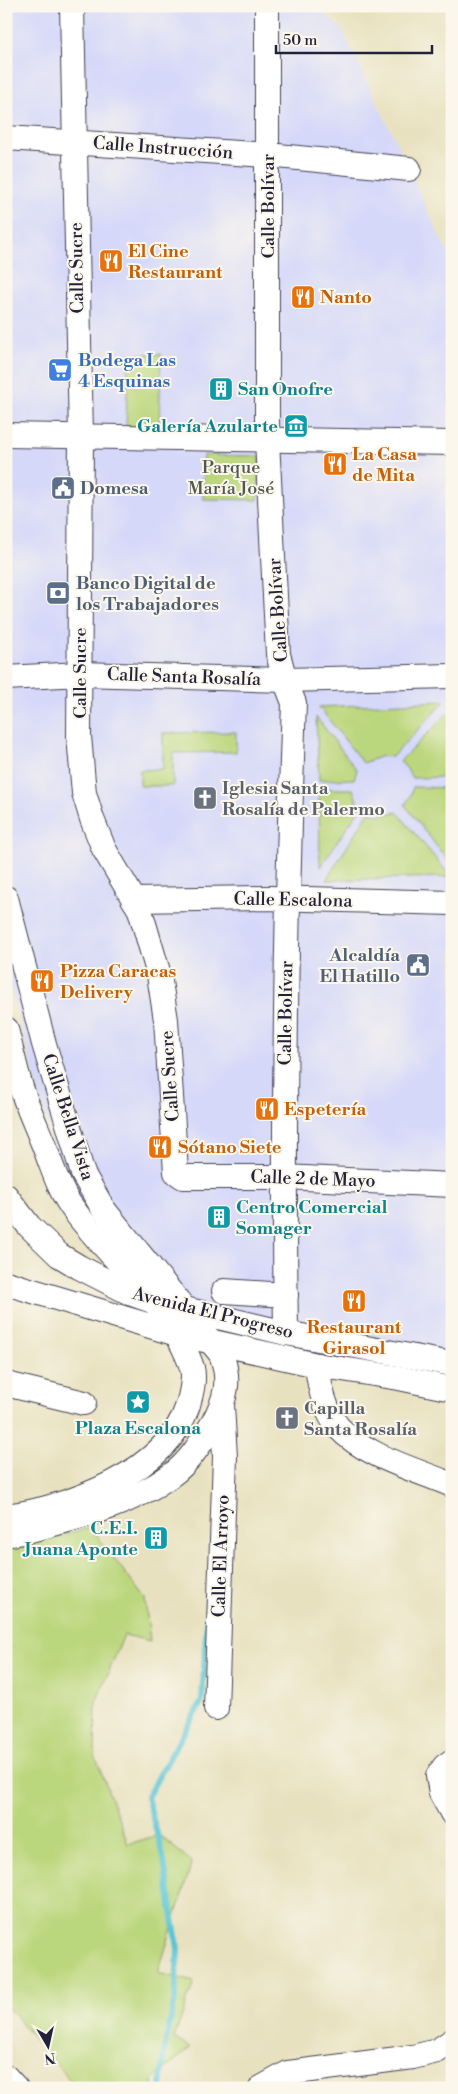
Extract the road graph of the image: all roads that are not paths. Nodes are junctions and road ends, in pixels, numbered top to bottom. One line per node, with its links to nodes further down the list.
1 (72, 6): 4 (street, Calle Sucre)
2 (267, 6): 5 (street, Calle Bolívar)
3 (6, 138): 4 (street, Calle Instrucción)
4 (74, 142): 5 (street, Calle Instrucción); 8 (street, Calle Sucre)
5 (268, 155): 6 (street, Calle Instrucción); 9 (street, Calle Bolívar)
6 (409, 169)
7 (6, 435): 8 (street)
8 (82, 436): 9 (street); 11 (street, Calle Sucre)
9 (267, 440): 10 (street); 14 (street, Calle Bolívar)
10 (452, 444)
11 (80, 674): 13 (street, Calle Santa Rosalía); 14 (street, Calle Santa Rosalía); 17 (street, Calle Sucre)
12 (452, 676): 14 (street, Calle Santa Rosalía)
13 (6, 678)
14 (284, 680): 16 (street, Calle Bolívar)
15 (6, 898): 28 (street, Calle Bella Vista)
16 (287, 899): 17 (street, Calle Escalona); 18 (street, Calle Escalona); 21 (street, Calle Bolívar)
17 (134, 900): 20 (street, Calle Sucre)
18 (452, 903)
19 (6, 1029): 27 (street)
20 (176, 1172): 21 (street, Calle 2 de Mayo)
21 (284, 1176): 22 (street, Calle 2 de Mayo); 26 (street, Calle Bolívar)
22 (452, 1185)
23 (6, 1196): 27 (street, Avenida El Progreso)
24 (6, 1283): 30 (street, Avenida El Progreso)
25 (224, 1291): 26 (street)
26 (286, 1294): 29 (street, Calle Bolívar)
27 (155, 1302): 28 (street, Avenida El Progreso); 30 (street)
28 (186, 1309): 29 (street, Avenida El Progreso); 31 (street, Calle Bella Vista)
29 (286, 1333): 32 (street, Avenida El Progreso)
30 (177, 1334): 31 (street, Avenida El Progreso); 39 (street)
31 (210, 1342): 33 (street, Avenida El Progreso); 37 (street, Calle Bella Vista)
32 (452, 1364)
33 (317, 1365): 35 (street, Avenida El Progreso); 38 (street)
34 (6, 1384): 36 (street)
35 (452, 1389)
36 (84, 1404)
37 (222, 1404): 40 (street); 41 (street, Calle El Arroyo)
38 (452, 1485)
39 (6, 1516)
40 (6, 1535)
41 (216, 1708)
42 (452, 1761): 43 (street)
43 (452, 1813)
44 (452, 2041): 47 (street)
45 (6, 2077): 46 (street)
46 (16, 2088)
47 (261, 2088)

